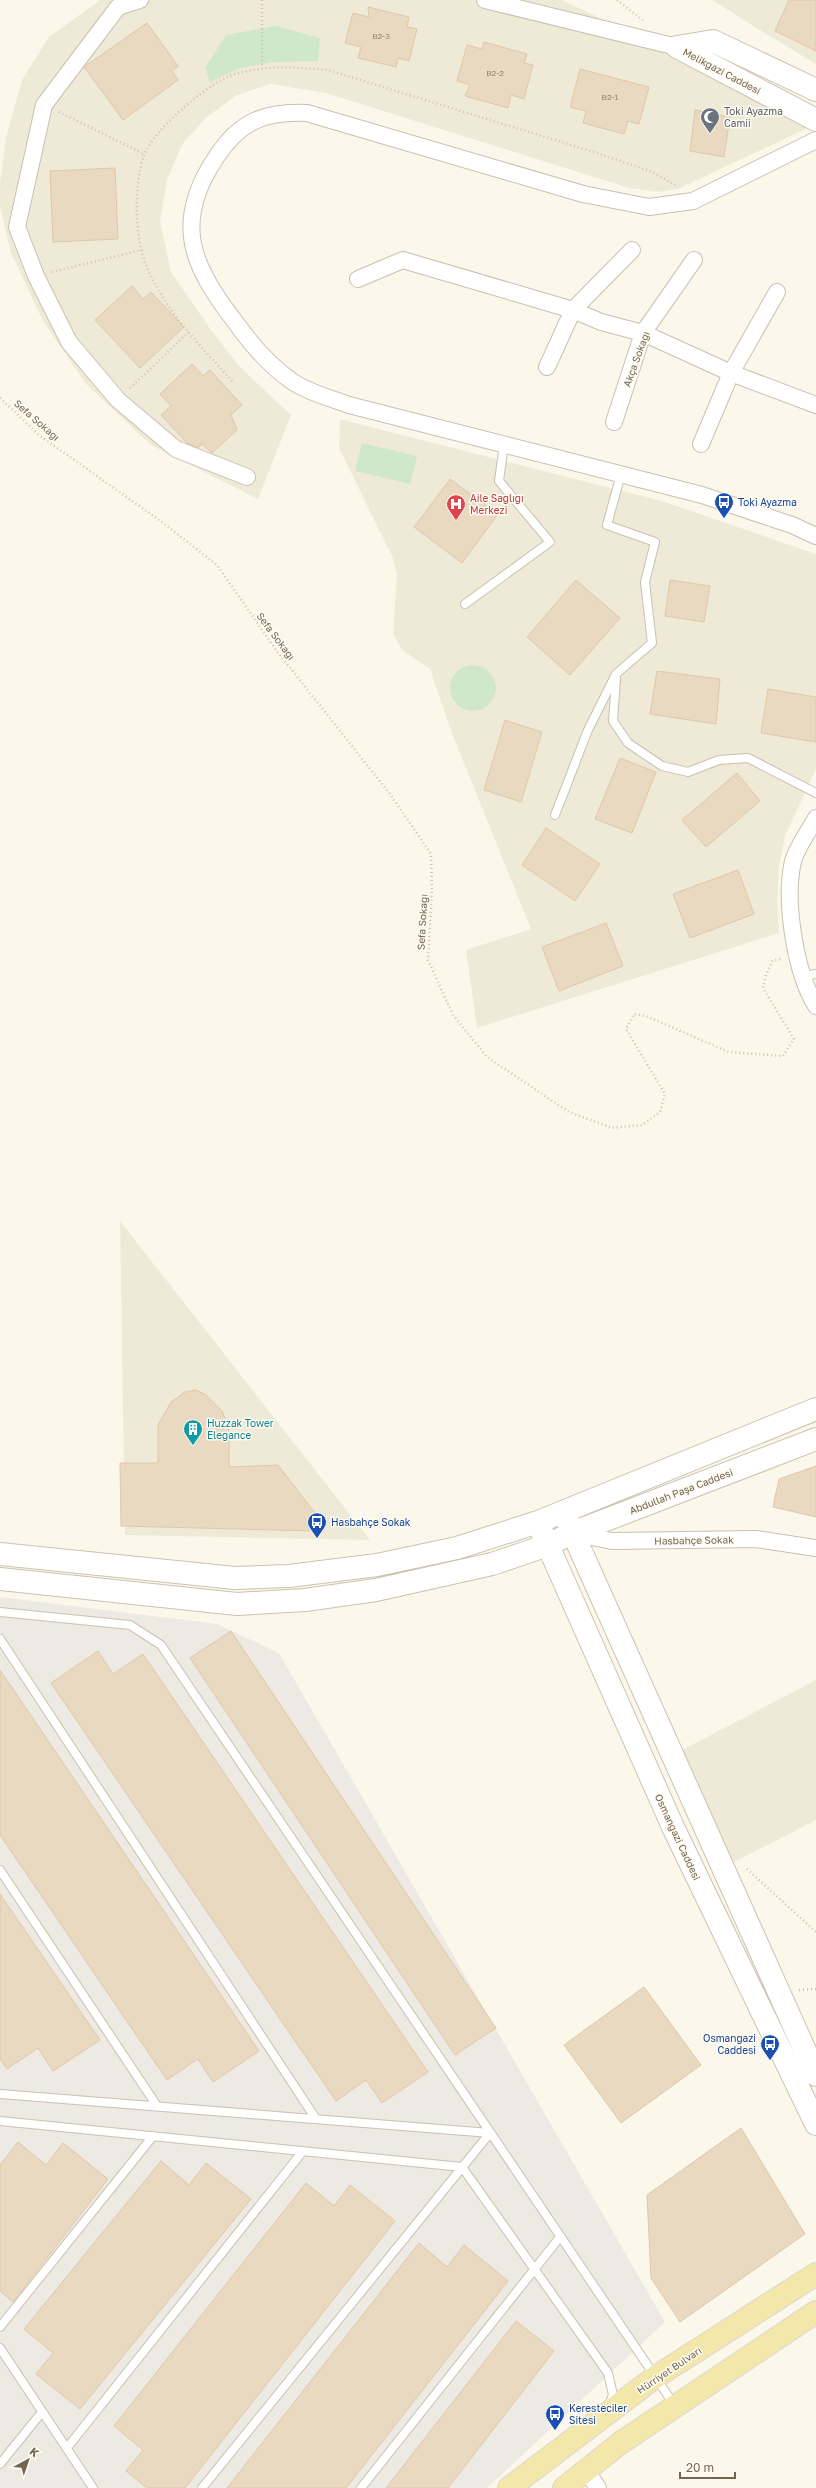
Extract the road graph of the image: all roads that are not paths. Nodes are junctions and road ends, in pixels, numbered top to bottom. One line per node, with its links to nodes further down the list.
1 (140, 0): 20 (street)
2 (485, 0): 3 (street)
3 (677, 47): 4 (main road, Melikgazi Caddesi); 5 (main road, Melikgazi Caddesi)
4 (816, 90)
5 (816, 120)
6 (816, 140): 17 (street)
7 (632, 250): 11 (street)
8 (694, 260): 12 (street, Akça Sokağı)
9 (358, 279): 11 (street)
10 (777, 292): 14 (street)
11 (573, 310): 12 (street); 13 (street)
12 (644, 333): 14 (street); 16 (street, Akça Sokağı)
13 (547, 367)
14 (732, 373): 15 (street); 18 (street)
15 (816, 405)
16 (614, 422)
17 (504, 444): 19 (street); 22 (lane)
18 (701, 444)
19 (621, 474): 21 (street); 23 (lane)
20 (247, 478)
21 (816, 536)
22 (465, 604)
23 (616, 674): 24 (lane); 25 (lane)
24 (816, 793)
25 (555, 815)
26 (816, 818): 27 (street)
27 (810, 975): 28 (street)
28 (816, 1006)
29 (816, 1409): 31 (main road)
30 (816, 1439): 33 (main road, Abdullah Paşa Caddesi)
31 (563, 1512): 32 (main road); 33 (main road)
32 (538, 1522): 34 (main road, Osmangazi Caddesi); 36 (main road)
33 (572, 1533): 34 (main road, Abdullah Paşa Caddesi); 35 (street, Hasbahçe Sokak); 41 (main road)
34 (548, 1545): 37 (main road); 46 (main road, Osmangazi Caddesi)
35 (816, 1548)
36 (0, 1554)
37 (0, 1579)
38 (0, 1612): 47 (lane)
39 (0, 1640): 44 (lane)
40 (0, 1870): 43 (lane)
41 (816, 2075)
42 (0, 2094): 43 (lane)
43 (157, 2106): 44 (lane)
44 (316, 2119): 47 (lane)
45 (0, 2122): 48 (lane)
46 (816, 2124)
47 (490, 2133): 50 (lane); 51 (lane)
48 (153, 2136): 49 (lane); 55 (lane)
49 (303, 2152): 50 (lane); 61 (lane)
50 (462, 2167): 52 (lane); 65 (lane)
51 (560, 2237): 52 (lane); 57 (lane)
52 (536, 2268): 60 (lane); 66 (lane)
53 (816, 2274): 57 (main road, Hürriyet Bulvarı)
54 (816, 2312): 58 (main road)
55 (0, 2327)
56 (0, 2348): 59 (lane)
57 (654, 2378): 58 (lane); 60 (main road, Hürriyet Bulvarı)
58 (676, 2406): 63 (main road)
59 (42, 2412): 61 (lane); 62 (lane)
60 (605, 2415): 67 (main road, Hürriyet Bulvarı)
61 (67, 2448): 64 (lane)
62 (0, 2464)
63 (586, 2470): 68 (main road); 69 (street)
64 (92, 2488)
65 (202, 2488)
66 (361, 2488)
67 (509, 2488)
68 (564, 2488)
69 (598, 2488)

